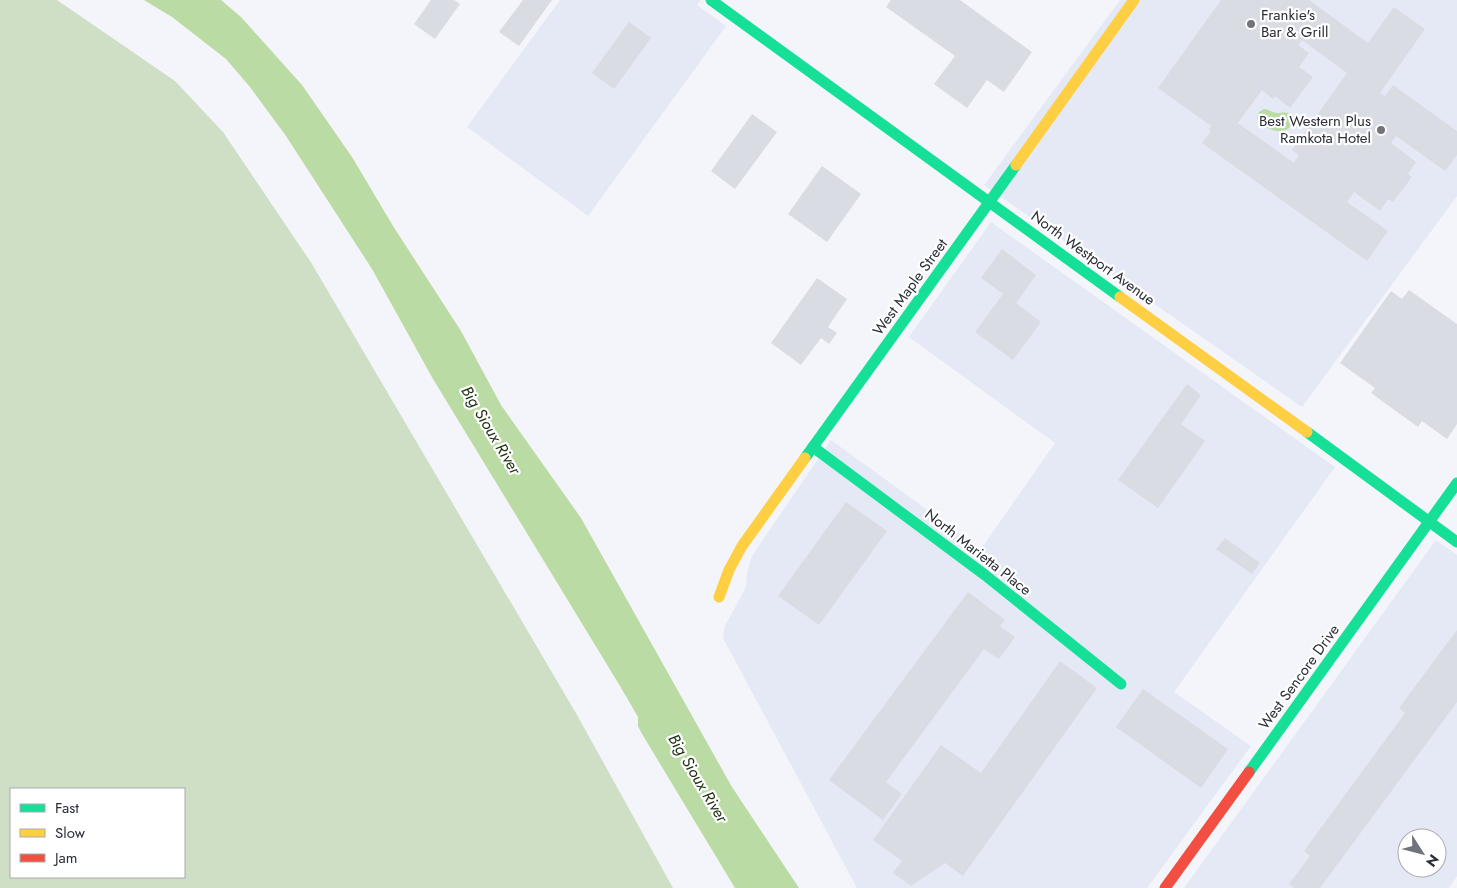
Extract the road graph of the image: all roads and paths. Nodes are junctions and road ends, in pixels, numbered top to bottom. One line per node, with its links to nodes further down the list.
1 (711, 0): 3 (street, North Westport Avenue)
2 (1134, 0): 3 (street, West Maple Street)
3 (990, 201): 4 (street, West Maple Street); 6 (street, North Westport Avenue)
4 (813, 447): 8 (street, West Maple Street); 9 (street, North Marietta Place)
5 (1457, 483): 6 (street, West Sencore Drive)
6 (1429, 521): 7 (street, North Westport Avenue); 10 (street, West Sencore Drive)
7 (1457, 542)
8 (719, 597)
9 (1121, 684)
10 (1165, 888)

